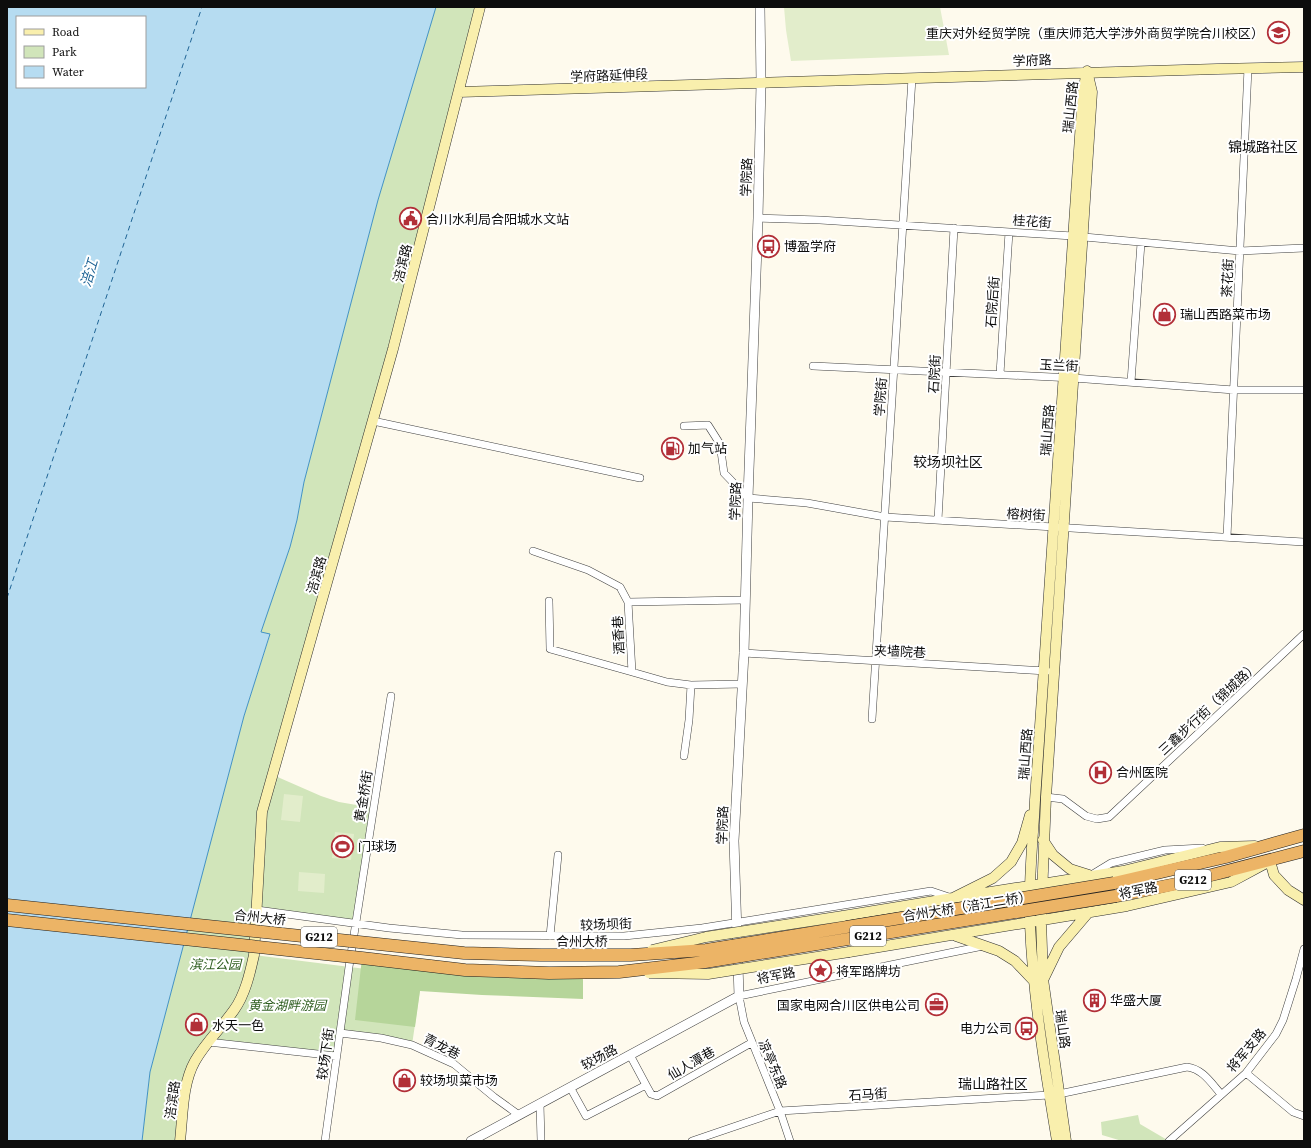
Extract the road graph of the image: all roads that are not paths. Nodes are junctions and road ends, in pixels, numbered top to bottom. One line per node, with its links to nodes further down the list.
1 (480, 7): 8 (main road, 涪滨路)
2 (760, 7): 7 (street, 学院路)
3 (1304, 67): 4 (main road, 学府路)
4 (1248, 68): 5 (main road, 学府路); 16 (street, 茶花街)
5 (1087, 71): 6 (main road, 学府路); 13 (main road, 瑞山西路)
6 (912, 78): 7 (main road, 学府路); 10 (street, 学院街)
7 (761, 83): 8 (main road, 学府路延伸段); 9 (street, 学院路)
8 (459, 92): 25 (main road, 涪滨路)
9 (758, 218): 10 (street, 桂花街); 28 (street, 学院路)
10 (903, 226): 11 (street, 桂花街); 18 (street, 学院街)
11 (954, 228): 12 (street, 桂花街); 19 (street, 石院街)
12 (1009, 232): 13 (street, 桂花街); 20 (street, 石院后街)
13 (1078, 237): 14 (street, 桂花街); 21 (main road, 瑞山西路)
14 (1141, 243): 16 (street, 桂花街); 22 (street)
15 (1304, 248): 16 (street, 桂花街)
16 (1240, 251): 23 (street, 茶花街)
17 (813, 366): 18 (street, 玉兰街)
18 (894, 369): 19 (street, 玉兰街); 29 (street, 学院街)
19 (947, 372): 20 (street, 玉兰街); 30 (street, 石院街)
20 (1000, 374): 21 (street, 玉兰街)
21 (1068, 377): 22 (street, 玉兰街); 31 (main road, 瑞山西路)
22 (1131, 382): 23 (street, 玉兰街)
23 (1234, 390): 24 (street, 玉兰街); 32 (street, 茶花街)
24 (1304, 390)
25 (373, 421): 27 (street); 63 (main road, 涪滨路)
26 (684, 426): 28 (street)
27 (640, 478)
28 (748, 498): 29 (street, 榕树街); 35 (street, 学院路)
29 (885, 517): 30 (street, 榕树街); 40 (street, 学院街)
30 (938, 520): 31 (street, 榕树街)
31 (1058, 527): 32 (street, 榕树街); 41 (main road, 瑞山西路); 43 (main road, 瑞山西路)
32 (1227, 537): 33 (street, 榕树街)
33 (1304, 542)
34 (532, 552): 37 (street)
35 (745, 600): 37 (street, 酒香巷); 39 (street, 学院路)
36 (548, 601): 42 (street)
37 (628, 602): 42 (street, 酒香巷)
38 (1304, 634): 49 (street, 三鑫步行街（锦城路）)
39 (744, 653): 40 (street, 夹墙院巷); 44 (street, 学院路)
40 (875, 661): 41 (street, 夹墙院巷); 47 (street, 学院街)
41 (1043, 671): 43 (street, 夹墙院巷); 50 (main road, 瑞山西路)
42 (632, 672): 45 (street, 酒香巷)
43 (1054, 672): 49 (main road, 瑞山西路)
44 (742, 684): 45 (street, 酒香巷); 69 (street, 学院路)
45 (691, 685): 48 (street)
46 (391, 696): 68 (street, 黄金桥街)
47 (872, 718)
48 (684, 756)
49 (1046, 796): 52 (main road, 瑞山西路)
50 (1035, 800): 59 (main road, 瑞山西路); 60 (main road)
51 (1304, 835): 53 (highway, G212)
52 (1044, 840): 57 (main road); 58 (main road, 瑞山西路)
53 (1267, 845): 57 (main road, 将军路); 74 (highway, 合州大桥（涪江二桥） / G212, bridge)
54 (1304, 851): 56 (highway, G212)
55 (558, 855): 71 (street)
56 (1270, 861): 61 (main road); 64 (main road, 将军路); 75 (highway, 合州大桥（涪江二桥） / G212, bridge)
57 (1091, 876): 58 (main road, 将军路)
58 (1043, 884): 59 (main road, 将军路); 66 (main road, 瑞山西路)
59 (1030, 886): 60 (main road, 将军路); 67 (main road, 瑞山西路)
60 (953, 898): 69 (street, 较场坝街); 74 (main road, 将军路, bridge)
61 (1304, 900)
62 (7, 905): 74 (highway, 合州大桥 / G212, bridge)
63 (257, 910): 68 (street, 较场坝街); 79 (main road, 涪滨路)
64 (1088, 913): 66 (main road, 将军路); 76 (main road)
65 (7, 920): 75 (highway, G212, bridge)
66 (1041, 920): 67 (main road, 将军路); 76 (main road, 瑞山路)
67 (1030, 922): 70 (main road, 将军路); 76 (main road, 瑞山路)
68 (356, 923): 71 (street, 较场坝街); 78 (street, 较场下街)
69 (736, 923): 71 (street, 较场坝街); 77 (street, 学院路)
70 (954, 935): 72 (main road); 75 (main road, 将军路, bridge)
71 (550, 936)
72 (983, 946): 76 (main road); 77 (street, 将军路)
73 (1304, 949): 83 (street, 将军支路)
74 (631, 955)
75 (619, 972)
76 (1038, 980): 86 (main road, 瑞山路)
77 (739, 996): 80 (street, 凉亭东路); 81 (street, 较场路)
78 (340, 1034): 82 (street, 较场下街); 90 (street, 青龙巷)
79 (208, 1042): 82 (street); 92 (main road, 涪滨路)
80 (751, 1043): 84 (street, 仙人潭巷); 89 (street, 凉亭东路)
81 (630, 1055): 84 (street, 仙人潭巷); 85 (street, 较场路)
82 (336, 1056): 93 (street, 较场下街)
83 (1246, 1073): 87 (street, 将军支路); 91 (street)
84 (646, 1085): 85 (street)
85 (570, 1087): 88 (street, 较场路)
86 (1054, 1094): 87 (street, 石马街); 89 (street, 石马街); 98 (main road, 瑞山路); 99 (main road, 瑞山路)
87 (1221, 1094): 100 (street, 将军支路)
88 (540, 1104): 90 (street, 较场路); 95 (street)
89 (780, 1111): 96 (street, 石马街); 97 (street, 凉亭东路)
90 (519, 1115): 94 (street, 较场路)
91 (1304, 1116)
92 (180, 1141)
93 (325, 1141)
94 (471, 1141)
95 (541, 1141)
96 (692, 1141)
97 (790, 1141)
98 (1057, 1141)
99 (1066, 1141)
100 (1170, 1141)

